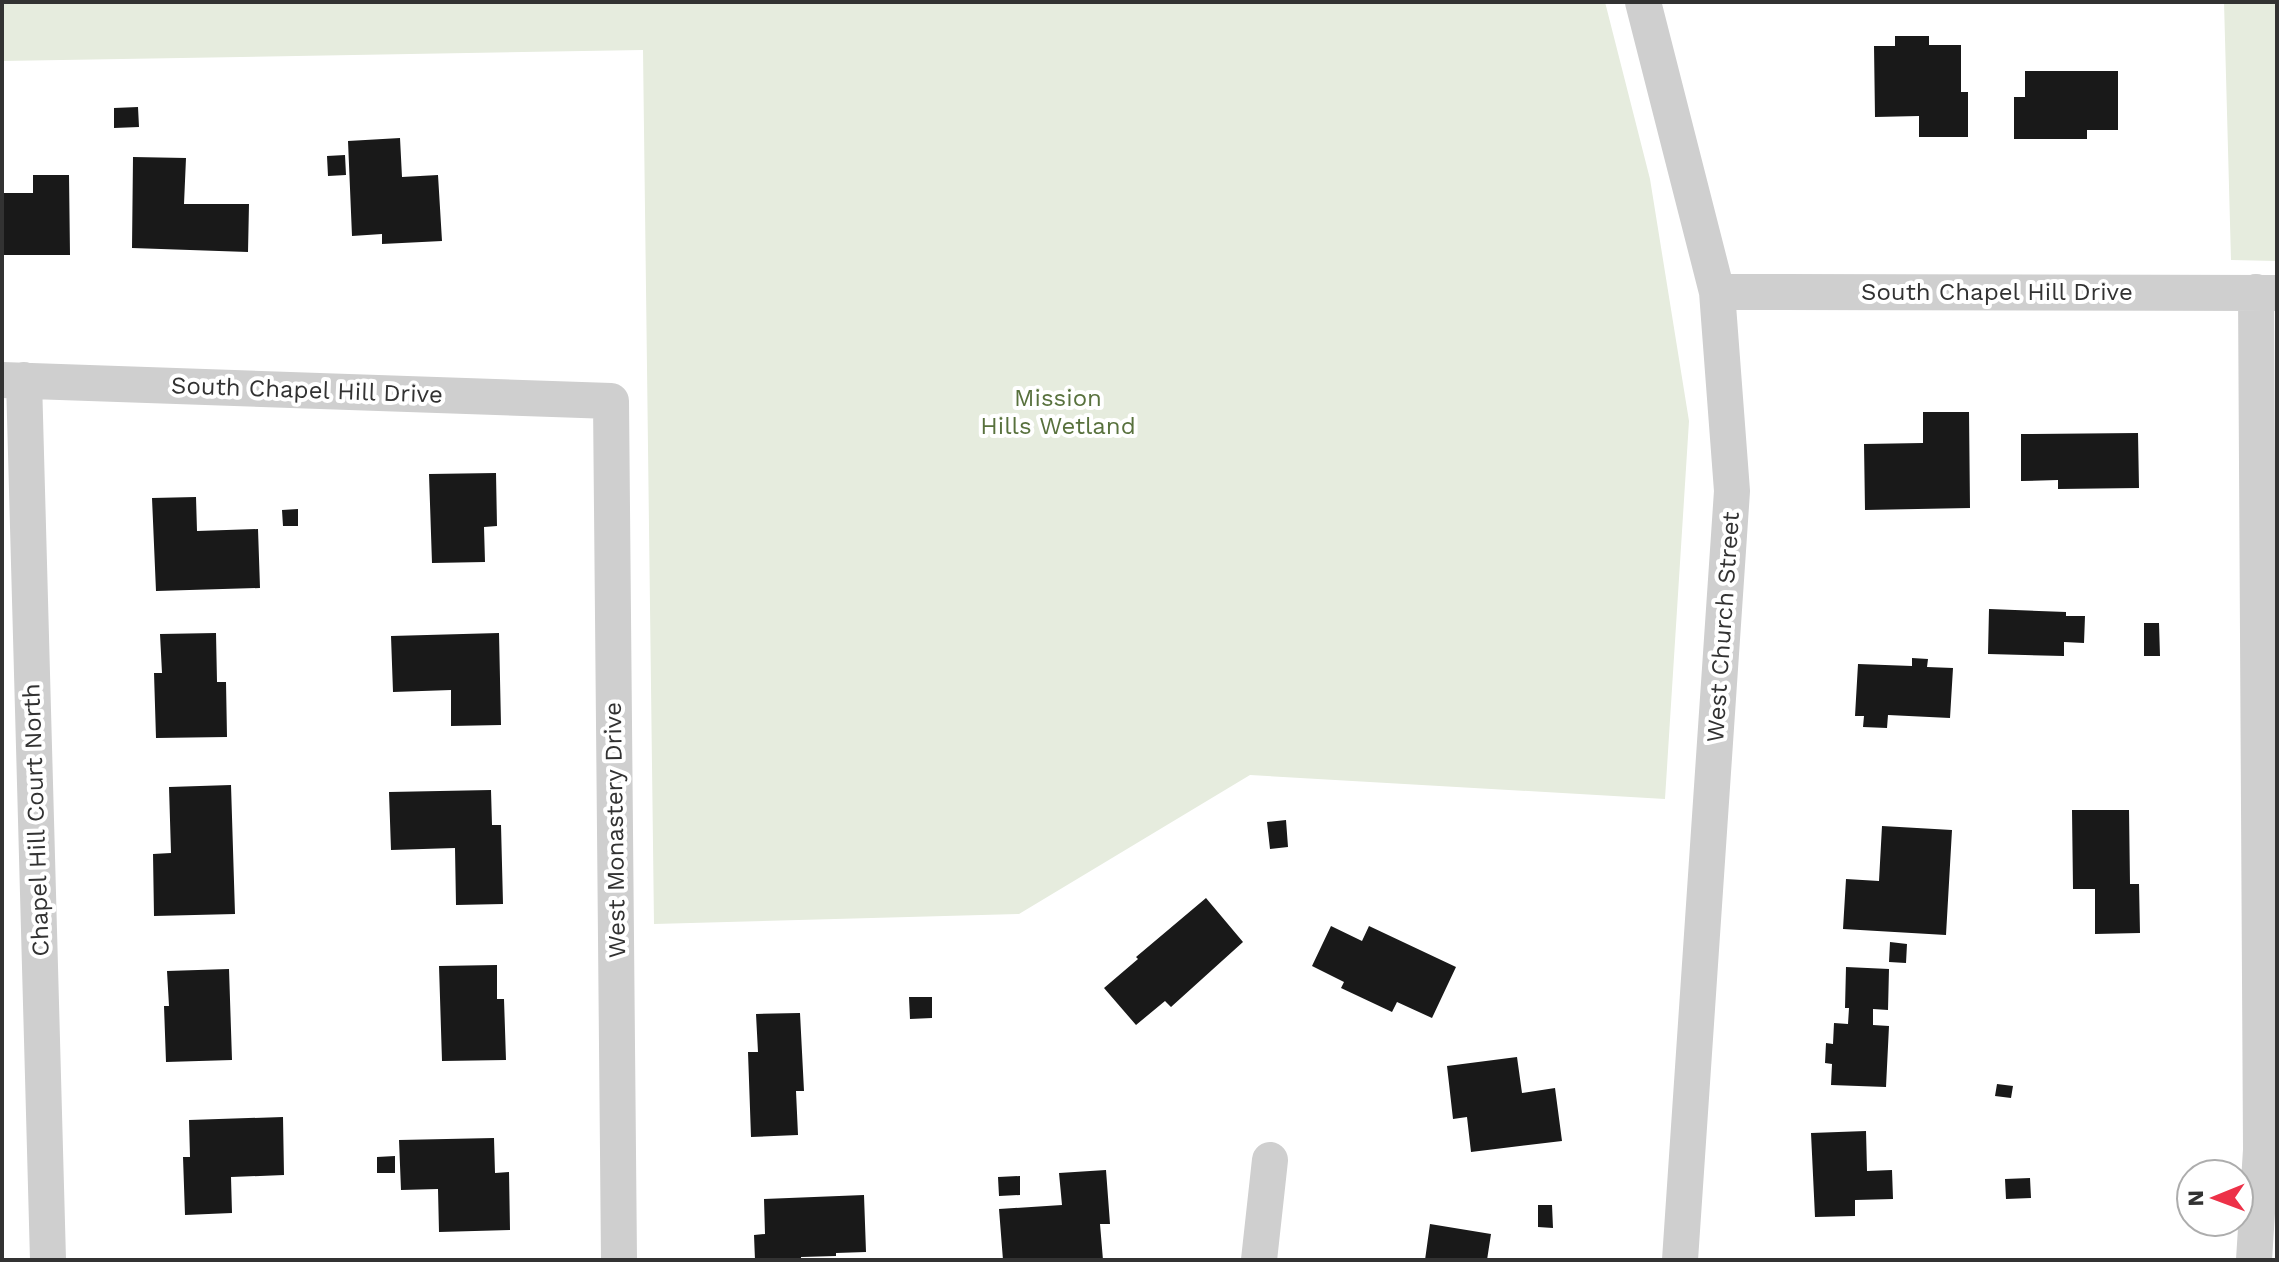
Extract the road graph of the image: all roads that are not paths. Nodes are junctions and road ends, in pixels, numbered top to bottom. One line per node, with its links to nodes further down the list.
1 (1643, 2): 2 (street, West Church Street)
2 (1717, 292): 3 (street, South Chapel Hill Drive); 10 (street, West Church Street)
3 (2267, 292): 11 (street)
4 (13, 380): 5 (street, South Chapel Hill Drive); 7 (street, Chapel Hill Court North)
5 (611, 401): 8 (street, West Monastery Drive)
6 (1270, 1160): 9 (street)
7 (48, 1260)
8 (619, 1260)
9 (1259, 1260)
10 (1680, 1260)
11 (2254, 1260)

